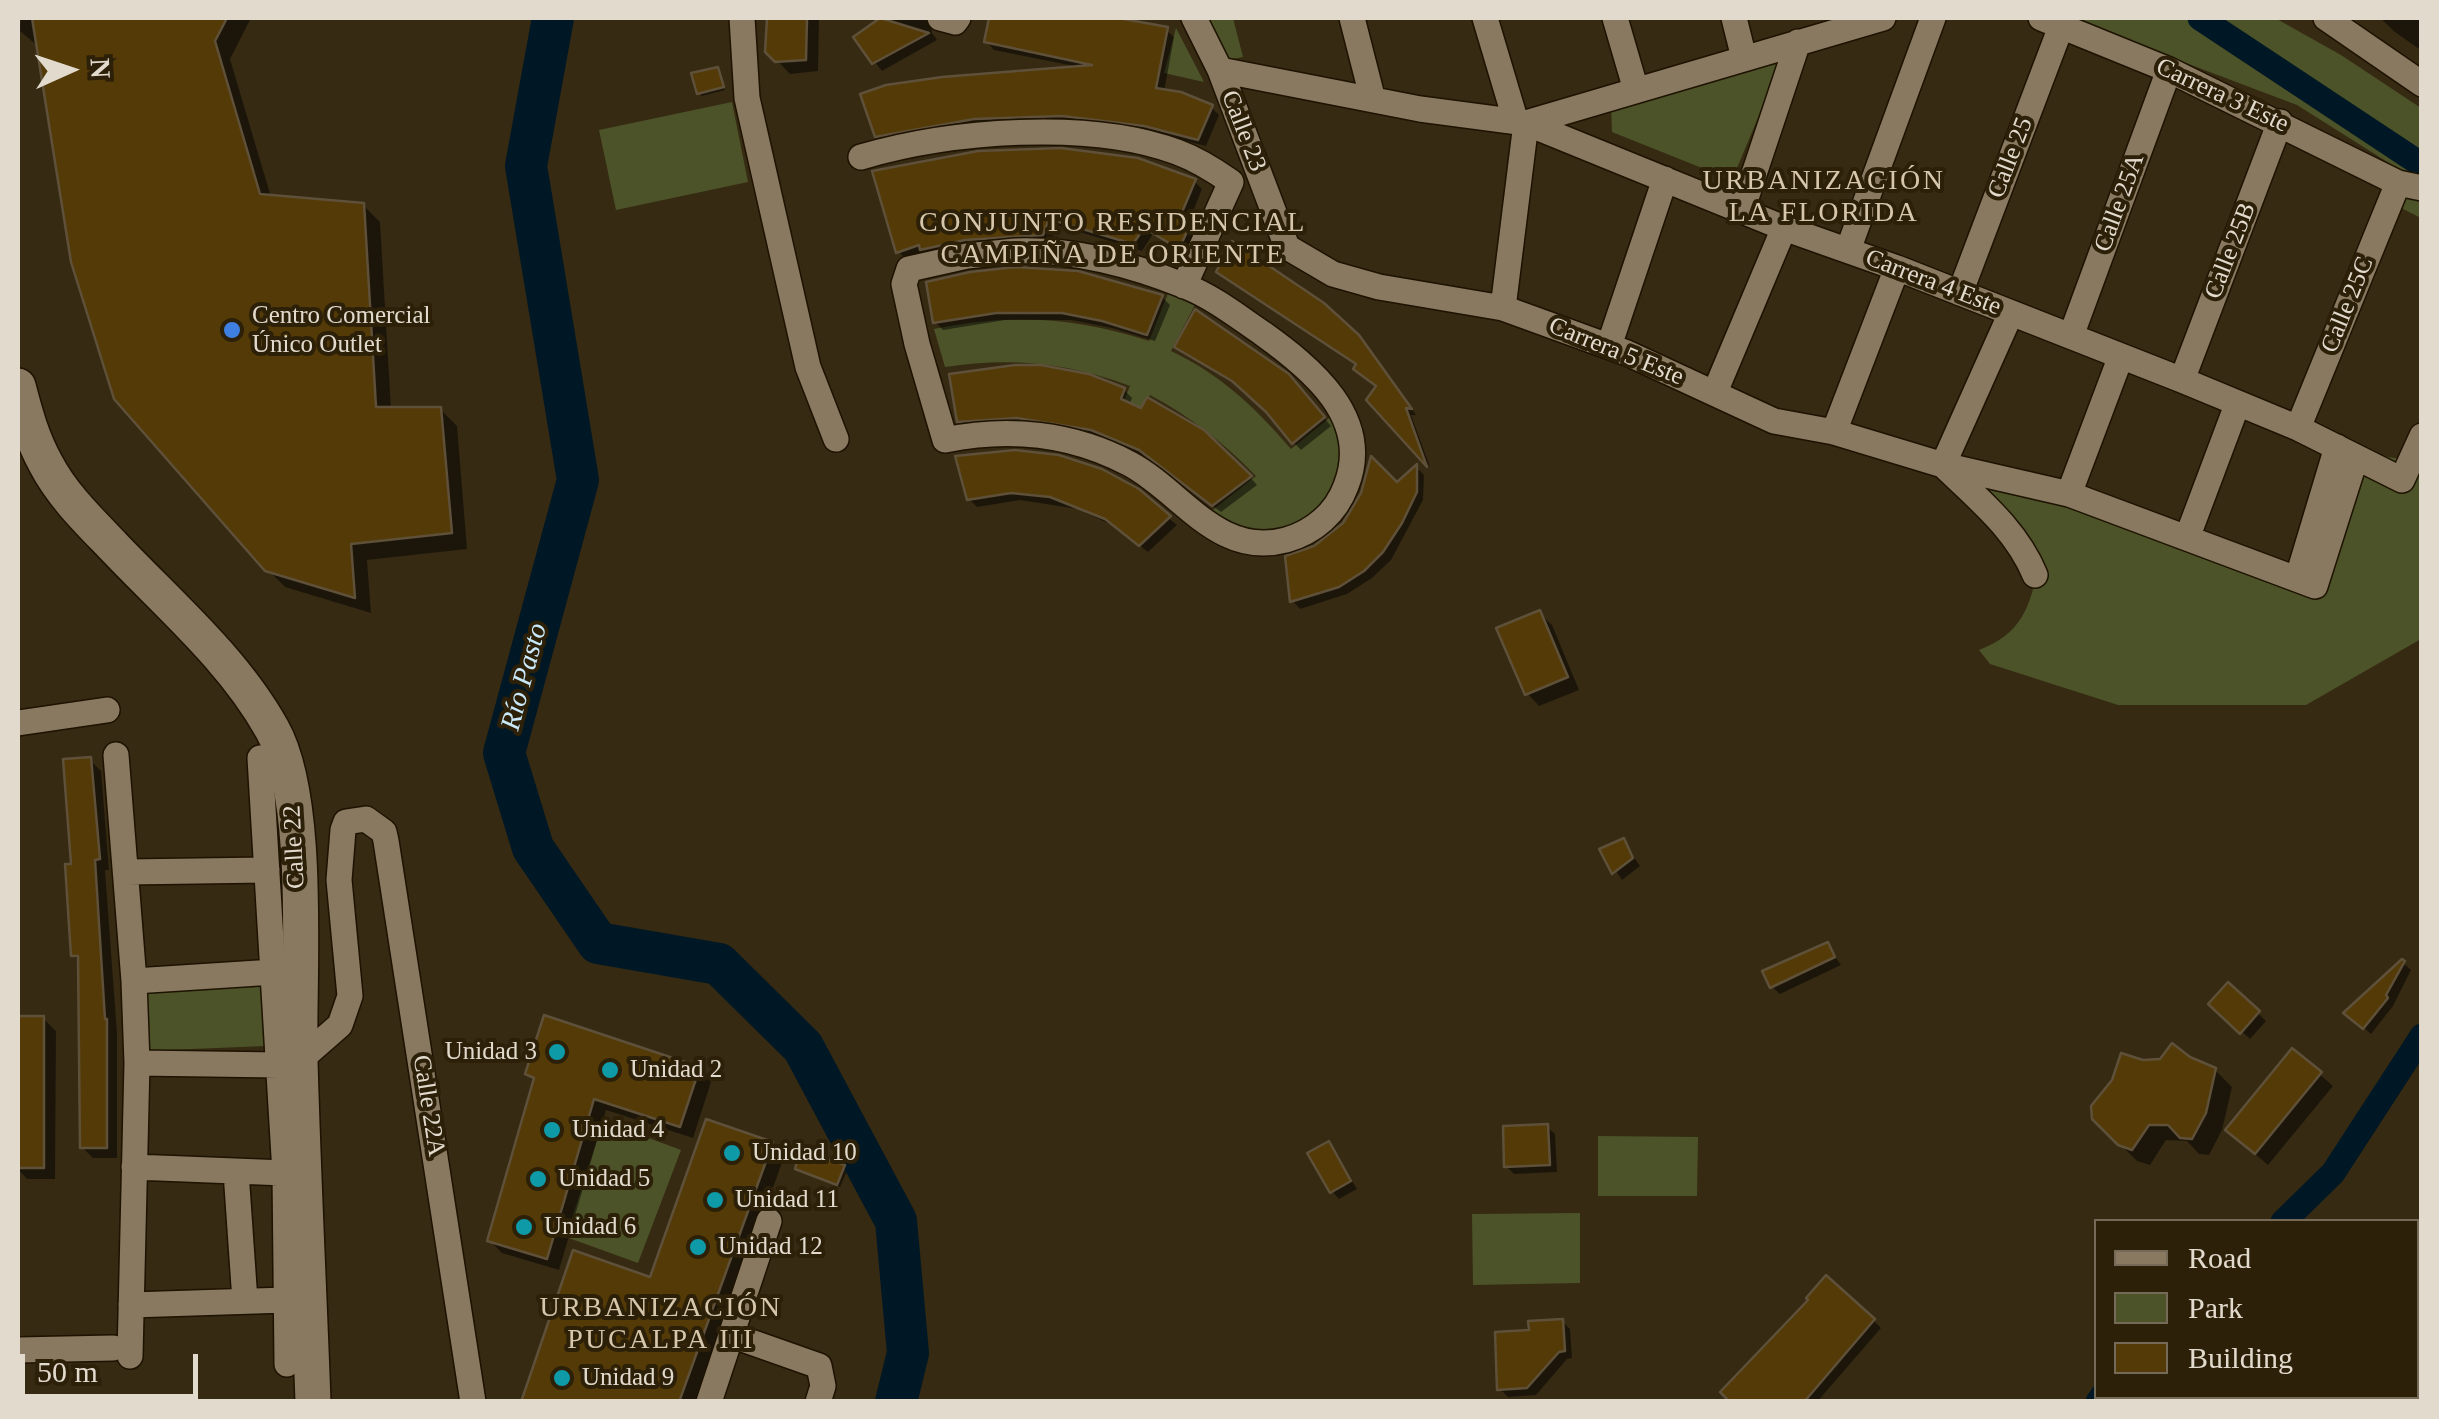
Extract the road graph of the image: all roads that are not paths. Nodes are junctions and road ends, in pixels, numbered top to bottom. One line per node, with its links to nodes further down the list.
1 (742, 18): 46 (street)
2 (940, 18): 3 (street)
3 (958, 18)
4 (1194, 18): 15 (street, Calle 23)
5 (1352, 18): 19 (street)
6 (1484, 18): 20 (street)
7 (1615, 18): 18 (street)
8 (1734, 18): 14 (street)
9 (1932, 18): 30 (street)
10 (2326, 18): 17 (street)
11 (1870, 19): 13 (street)
12 (2052, 21): 16 (street, Carrera 3 Este); 33 (street, Calle 25)
13 (1798, 42): 14 (street); 27 (street)
14 (1744, 58): 18 (street)
15 (1220, 70): 19 (street, Carrera 4 Este); 23 (street, Calle 23)
16 (2169, 70): 21 (street, Carrera 3 Este); 36 (street, Calle 25A)
17 (2422, 84)
18 (1636, 90): 20 (street)
19 (1373, 100): 20 (street, Carrera 4 Este)
20 (1521, 122): 24 (street, Carrera 4 Este); 34 (street)
21 (2280, 122): 26 (street, Carrera 3 Este); 39 (street, Calle 25B)
22 (861, 157): 25 (street)
23 (1258, 172): 25 (street); 29 (street, Calle 23)
24 (1665, 179): 27 (street, Carrera 4 Este); 37 (street)
25 (1231, 182): 32 (street)
26 (2410, 185): 43 (street, Calle 25C)
27 (1742, 210): 28 (street, Carrera 4 Este)
28 (1784, 228): 30 (street, Carrera 4 Este); 41 (street)
29 (1287, 247): 34 (street, Carrera 5 Este)
30 (1848, 250): 31 (street, Carrera 4 Este)
31 (1897, 268): 33 (street, Carrera 4 Este); 44 (street)
32 (1184, 286): 32 (street)
33 (1960, 293): 35 (street, Carrera 4 Este)
34 (1503, 308): 37 (street, Carrera 5 Este)
35 (2011, 313): 36 (street, Carrera 4 Este); 48 (street)
36 (2071, 336): 38 (street, Carrera 4 Este)
37 (1609, 346): 41 (street, Carrera 5 Este)
38 (2121, 356): 39 (street, Carrera 4 Este); 49 (street)
39 (2182, 380): 42 (street, Carrera 4 Este)
40 (18, 386): 61 (main road, Calle 22)
41 (1716, 392): 44 (street, Carrera 5 Este)
42 (2238, 405): 43 (street, Carrera 4 Este); 50 (street)
43 (2298, 428): 47 (street, Carrera 4 Este)
44 (1834, 432): 48 (street, Carrera 5 Este)
45 (2422, 436): 47 (street, Carrera 4 Este)
46 (836, 439)
47 (2347, 452): 50 (street, Carrera 5 Este)
48 (1943, 465): 49 (street, Carrera 5 Este); 51 (street, Carrera 5 Este)
49 (2070, 494): 50 (street, Carrera 5 Este)
50 (2188, 538)
51 (2034, 575)
52 (107, 710): 53 (street)
53 (18, 724)
54 (116, 755): 57 (street)
55 (260, 758): 56 (street)
56 (267, 870): 57 (street); 58 (street)
57 (126, 872): 59 (street)
58 (274, 972): 59 (street); 61 (street)
59 (134, 982): 60 (street)
60 (137, 1063): 61 (street); 62 (street)
61 (289, 1063): 64 (street); 72 (main road, Calle 22); 73 (street, Calle 22A)
62 (134, 1168): 63 (street); 68 (street)
63 (236, 1172): 64 (street); 67 (street)
64 (286, 1174): 66 (street)
65 (769, 1221): 69 (street)
66 (286, 1300): 67 (street); 71 (street)
67 (245, 1301): 68 (street)
68 (131, 1305): 70 (street)
69 (731, 1334): 74 (street); 75 (street)
70 (18, 1350)
71 (287, 1364)
72 (313, 1402)
73 (473, 1402)
74 (709, 1402)
75 (818, 1402)

